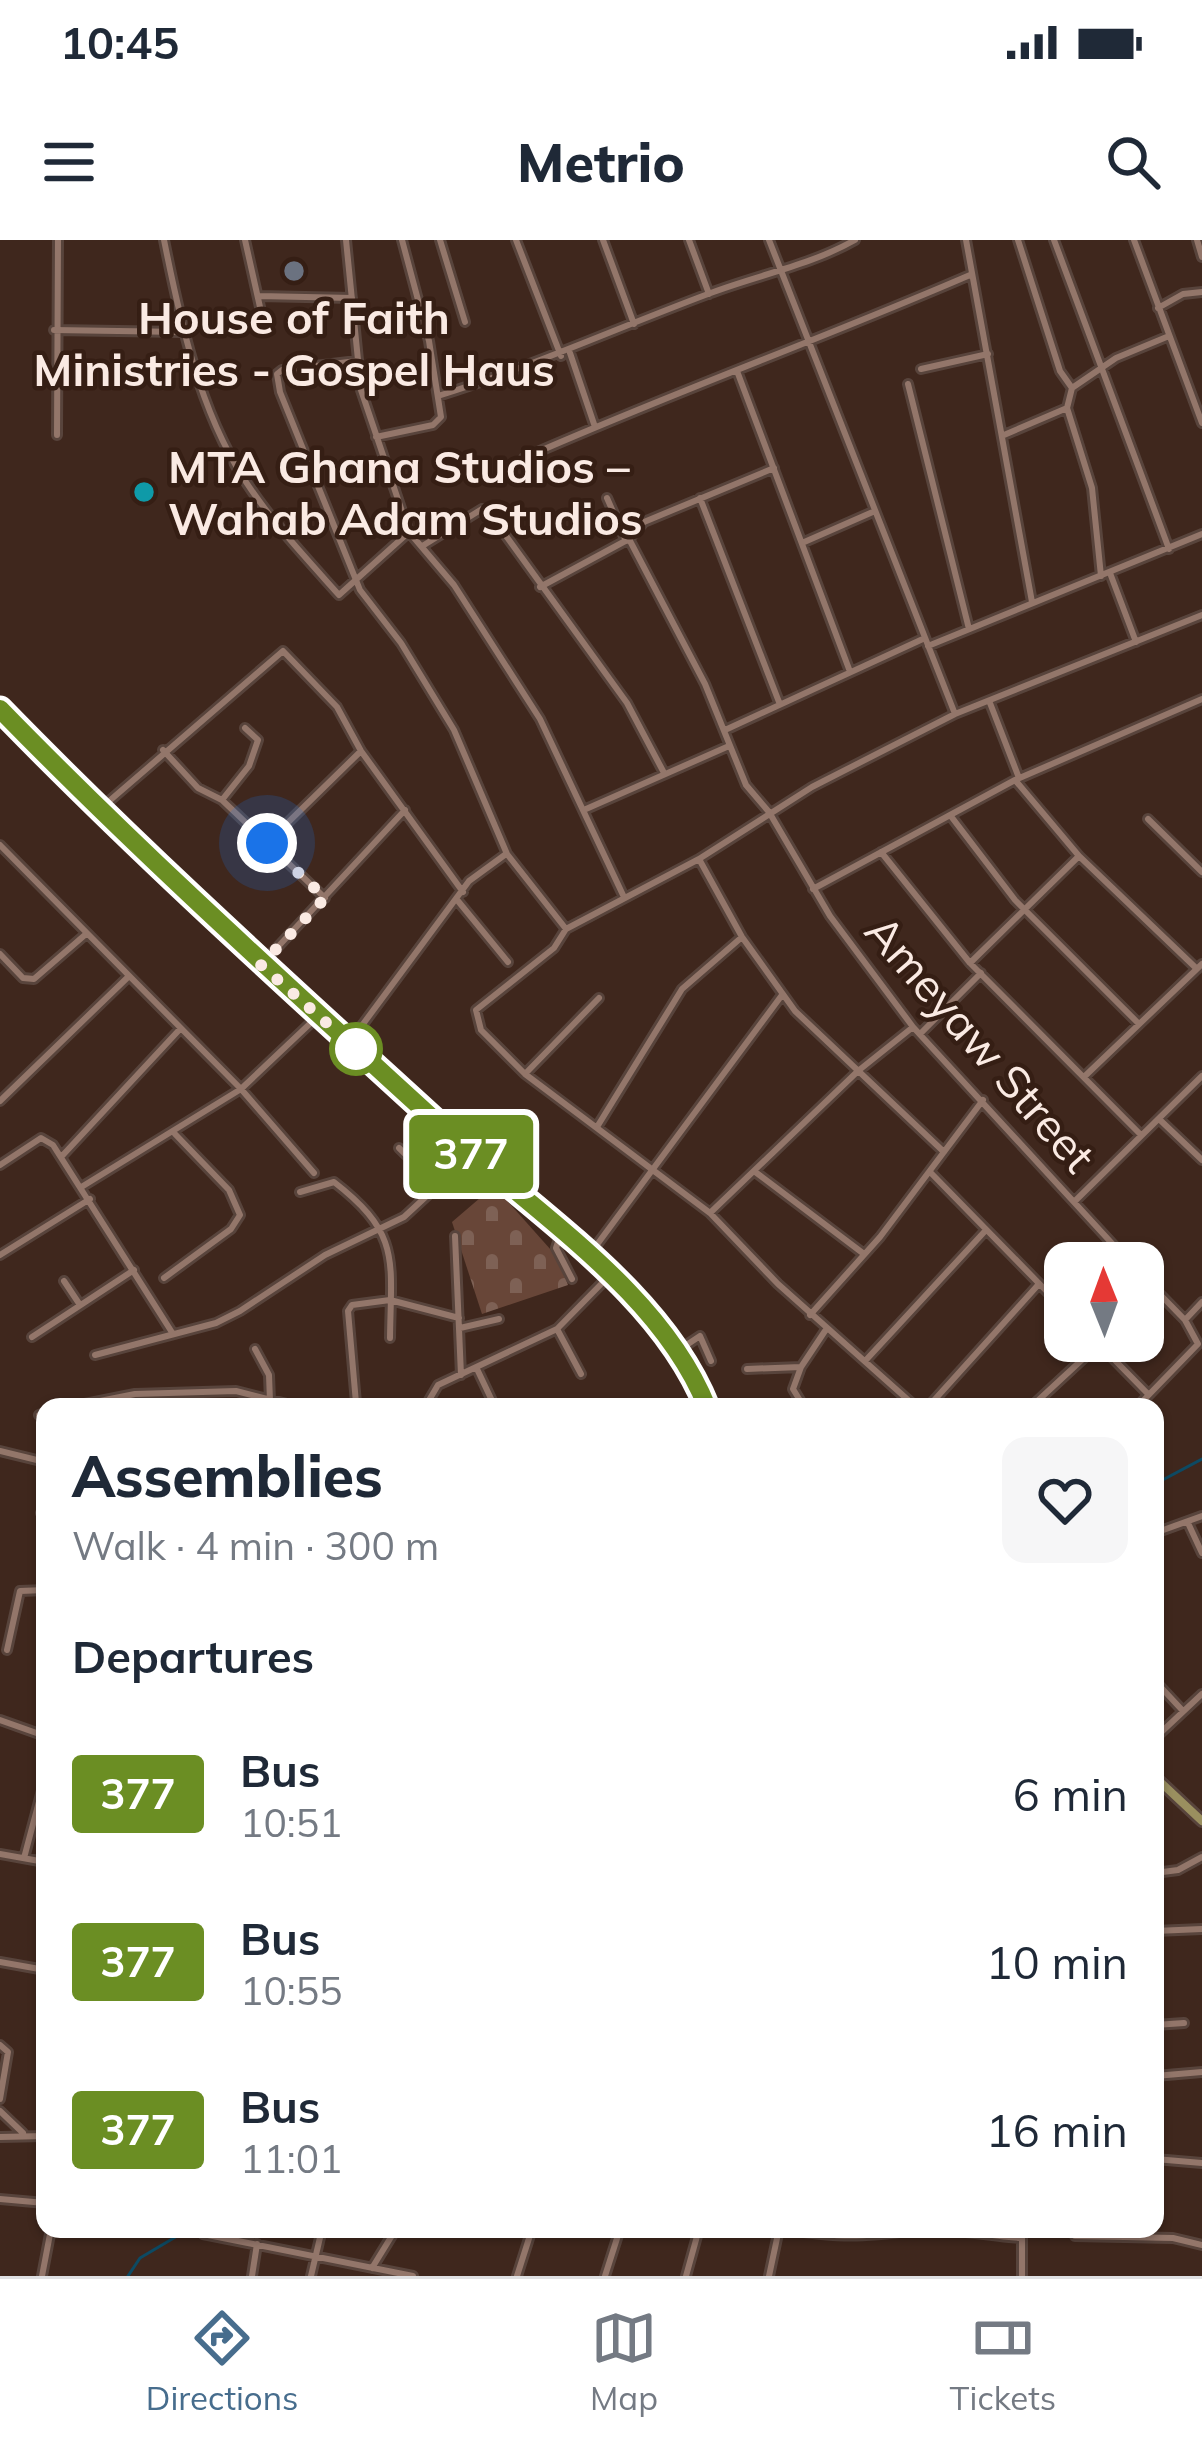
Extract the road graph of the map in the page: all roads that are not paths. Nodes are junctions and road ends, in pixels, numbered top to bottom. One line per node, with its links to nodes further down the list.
1 (58, 240): 28 (street)
2 (164, 240): 29 (street)
3 (245, 240): 22 (street)
4 (402, 240): 41 (street)
5 (440, 240): 25 (street)
6 (516, 240): 34 (street)
7 (603, 240): 27 (street)
8 (689, 240): 21 (street)
9 (769, 240): 18 (street)
10 (855, 240): 18 (street)
11 (966, 240): 19 (street)
12 (1018, 240): 40 (street)
13 (1054, 240): 37 (street)
14 (1134, 240): 24 (street)
15 (1197, 240): 17 (street)
16 (349, 241): 23 (street)
17 (1202, 257)
18 (780, 271): 21 (street); 31 (street)
19 (970, 275): 31 (street); 33 (street)
20 (1202, 292): 24 (street)
21 (709, 294): 27 (street)
22 (259, 296): 23 (street); 26 (street)
23 (352, 298): 35 (street)
24 (1158, 308): 30 (street)
25 (465, 322)
26 (264, 325)
27 (634, 325): 32 (street)
28 (54, 331): 29 (street); 45 (street)
29 (184, 332): 60 (street)
30 (1168, 336): 37 (street); 43 (street)
31 (808, 346): 38 (street); 52 (street)
32 (570, 352): 34 (street); 44 (street)
33 (989, 354): 36 (street); 46 (street)
34 (560, 356): 41 (street)
35 (357, 361): 47 (street); 60 (street)
36 (921, 369)
37 (1103, 369): 40 (street); 58 (street)
38 (737, 371): 44 (street); 49 (street)
39 (908, 384): 64 (street)
40 (1072, 388): 42 (street)
41 (438, 396): 47 (street)
42 (1067, 408): 46 (street); 59 (street)
43 (1202, 423)
44 (595, 427): 48 (street)
45 (57, 435)
46 (1004, 435): 62 (street)
47 (376, 436): 53 (street)
48 (524, 458)
49 (773, 468): 51 (street); 56 (street)
50 (607, 497): 55 (street, Ameyaw Street)
51 (700, 498): 55 (street); 69 (street)
52 (874, 512): 56 (street); 65 (street)
53 (409, 532): 57 (street); 60 (street)
54 (1202, 534): 58 (street)
55 (627, 540): 61 (street); 74 (street, Ameyaw Street)
56 (802, 543): 67 (street)
57 (424, 545): 61 (street); 81 (street)
58 (1169, 549): 59 (street)
59 (1106, 575): 62 (street); 66 (street)
60 (356, 578): 90 (street)
61 (540, 587): 78 (street)
62 (1032, 602): 64 (street)
63 (1202, 615): 66 (street)
64 (970, 629): 65 (street)
65 (927, 642): 67 (street); 72 (street)
66 (1136, 642): 70 (street)
67 (849, 668): 69 (street)
68 (1202, 699): 79 (street)
69 (779, 703): 74 (street)
70 (990, 703): 72 (street); 79 (street)
71 (0, 709): 82 (street)
72 (956, 714): 84 (street)
73 (245, 728): 80 (street)
74 (725, 730): 75 (street, Ameyaw Street)
75 (729, 746): 78 (street); 84 (street, Ameyaw Street)
76 (163, 750): 77 (street); 80 (street); 82 (street)
77 (362, 751): 83 (street); 87 (street)
78 (663, 771): 81 (street)
79 (1017, 779): 85 (street); 91 (street)
80 (222, 800): 87 (street)
81 (586, 808): 95 (street)
82 (100, 809): 105 (street)
83 (405, 810): 96 (street); 97 (street)
84 (769, 812): 92 (street); 94 (street, Ameyaw Street)
85 (950, 814): 89 (street); 98 (street)
86 (1148, 819): 93 (street)
87 (267, 843): 97 (street)
88 (0, 845): 100 (street)
89 (881, 852): 94 (street); 104 (street)
90 (506, 854): 96 (street); 99 (street)
91 (1079, 856): 98 (street); 106 (street)
92 (699, 859): 95 (street); 101 (street)
93 (1202, 872)
94 (813, 889): 114 (street, Ameyaw Street)
95 (623, 895): 99 (street)
96 (460, 897): 103 (street); 115 (street)
97 (325, 898): 105 (street)
98 (1024, 910): 104 (street); 112 (street)
99 (566, 929): 117 (street)
100 (86, 934): 102 (street); 108 (street)
101 (742, 937): 109 (street); 124 (street)
102 (0, 954)
103 (508, 962)
104 (970, 963): 107 (street)
105 (261, 965): 111 (street)
106 (1200, 966): 112 (street)
107 (981, 973): 114 (street); 118 (street)
108 (127, 978): 113 (street); 122 (street)
109 (782, 995): 116 (street); 133 (street)
110 (599, 998): 117 (street)
111 (318, 1016): 115 (street); 120 (street)
112 (1139, 1024): 118 (street)
113 (180, 1029): 120 (street); 130 (street)
114 (916, 1030): 116 (street); 121 (street, Ameyaw Street)
115 (349, 1043): 129 (street)
116 (858, 1071): 128 (street); 134 (street)
117 (525, 1074): 124 (street)
118 (1085, 1076): 126 (street)
119 (1202, 1076): 123 (street)
120 (241, 1090): 125 (street); 136 (street)
121 (983, 1100): 128 (street); 141 (street, Ameyaw Street)
122 (0, 1101)
123 (1159, 1120): 126 (street); 131 (street)
124 (597, 1127): 133 (street)
125 (175, 1134): 137 (street); 153 (street)
126 (1141, 1134): 141 (street)
127 (399, 1148): 138 (street)
128 (944, 1152): 135 (street)
129 (472, 1154): 138 (street); 145 (street)
130 (62, 1156): 132 (street); 137 (street)
131 (1202, 1160)
132 (0, 1165)
133 (652, 1171): 142 (street); 150 (street)
134 (754, 1171): 142 (street); 148 (street)
135 (931, 1173): 144 (street); 148 (street)
136 (314, 1174)
137 (82, 1186): 140 (street)
138 (439, 1186): 143 (street)
139 (300, 1192): 143 (street)
140 (90, 1199): 149 (street); 151 (street)
141 (1074, 1202): 147 (street, Ameyaw Street)
142 (710, 1214): 162 (street)
143 (382, 1227): 159 (street); 168 (street)
144 (986, 1230): 156 (street); 177 (street)
145 (561, 1233): 150 (street); 154 (street)
146 (455, 1236): 165 (street)
147 (1111, 1242)
148 (864, 1254): 162 (street)
149 (0, 1255)
150 (588, 1257): 152 (street)
151 (134, 1270): 161 (street); 168 (street)
152 (609, 1276): 166 (street); 173 (street)
153 (164, 1278)
154 (572, 1279)
155 (64, 1281): 161 (street)
156 (1039, 1284): 157 (street); 195 (street)
157 (1044, 1289)
158 (1164, 1298): 164 (street)
159 (391, 1300): 165 (street); 170 (street); 189 (street)
160 (1202, 1302): 164 (street)
161 (80, 1305): 169 (street)
162 (810, 1315): 167 (street)
163 (500, 1319): 165 (street)
164 (1185, 1320): 171 (street)
165 (459, 1323): 184 (street)
166 (556, 1329): 181 (street); 183 (street)
167 (826, 1329): 177 (street); 180 (street)
168 (173, 1334): 174 (street)
169 (32, 1337)
170 (390, 1337)
171 (1200, 1342): 175 (street)
172 (255, 1348): 188 (street)
173 (676, 1352): 176 (street); 192 (street)
174 (94, 1355)
175 (1195, 1355): 185 (street)
176 (711, 1360)
177 (866, 1360): 194 (street)
178 (1077, 1362): 196 (street)
179 (1117, 1362): 185 (street)
180 (801, 1367): 182 (street); 193 (street)
181 (477, 1369): 184 (street); 191 (street)
182 (747, 1369)
183 (581, 1374)
184 (461, 1376): 190 (street)
185 (1148, 1394): 197 (street)
186 (115, 1398): 187 (street)
187 (263, 1398)
188 (270, 1398)
189 (355, 1398)
190 (428, 1398)
191 (491, 1398)
192 (703, 1398)
193 (798, 1398)
194 (906, 1398)
195 (936, 1398)
196 (1040, 1398)
197 (1145, 1398)
198 (0, 1451): 199 (street)
199 (36, 1460)
200 (1202, 1516): 201 (street)
201 (1188, 1523): 202 (street); 203 (street)
202 (1164, 1530)
203 (1202, 1553)
204 (36, 1590): 205 (street)
205 (7, 1650)
206 (1164, 1691): 208 (street)
207 (1202, 1694): 208 (street)
208 (1183, 1711): 210 (street)
209 (0, 1720): 211 (street)
210 (1164, 1729)
211 (36, 1733)
212 (1164, 1785): 214 (street)
213 (36, 1813): 217 (street)
214 (1202, 1821)
215 (0, 1854): 217 (street)
216 (1202, 1857): 219 (street)
217 (24, 1858): 218 (street)
218 (36, 1860)
219 (1164, 1872)
220 (1202, 1929): 221 (street)
221 (1164, 1931)
222 (0, 1962): 223 (street)
223 (36, 1968)
224 (1184, 2023): 225 (street)
225 (1164, 2024)
226 (0, 2045): 229 (street)
227 (1202, 2072): 228 (street)
228 (1164, 2075)
229 (0, 2099)
230 (0, 2111): 231 (street)
231 (22, 2132): 232 (street); 233 (street)
232 (36, 2134)
233 (0, 2137)
234 (1164, 2160): 235 (street)
235 (1202, 2163)
236 (0, 2199): 237 (street)
237 (36, 2202)
238 (49, 2238): 252 (street)
239 (227, 2238): 248 (street)
240 (320, 2238): 250 (street)
241 (390, 2238): 251 (street)
242 (529, 2238): 256 (street)
243 (617, 2238): 257 (street)
244 (697, 2238): 258 (street)
245 (780, 2238): 259 (street)
246 (1022, 2238): 260 (street)
247 (1164, 2238): 249 (street)
248 (256, 2243): 250 (street); 253 (street)
249 (1202, 2246)
250 (315, 2256): 251 (street); 254 (street)
251 (372, 2268): 255 (street)
252 (42, 2276)
253 (252, 2276)
254 (311, 2276)
255 (413, 2276)
256 (517, 2276)
257 (605, 2276)
258 (686, 2276)
259 (769, 2276)
260 (1022, 2276)

